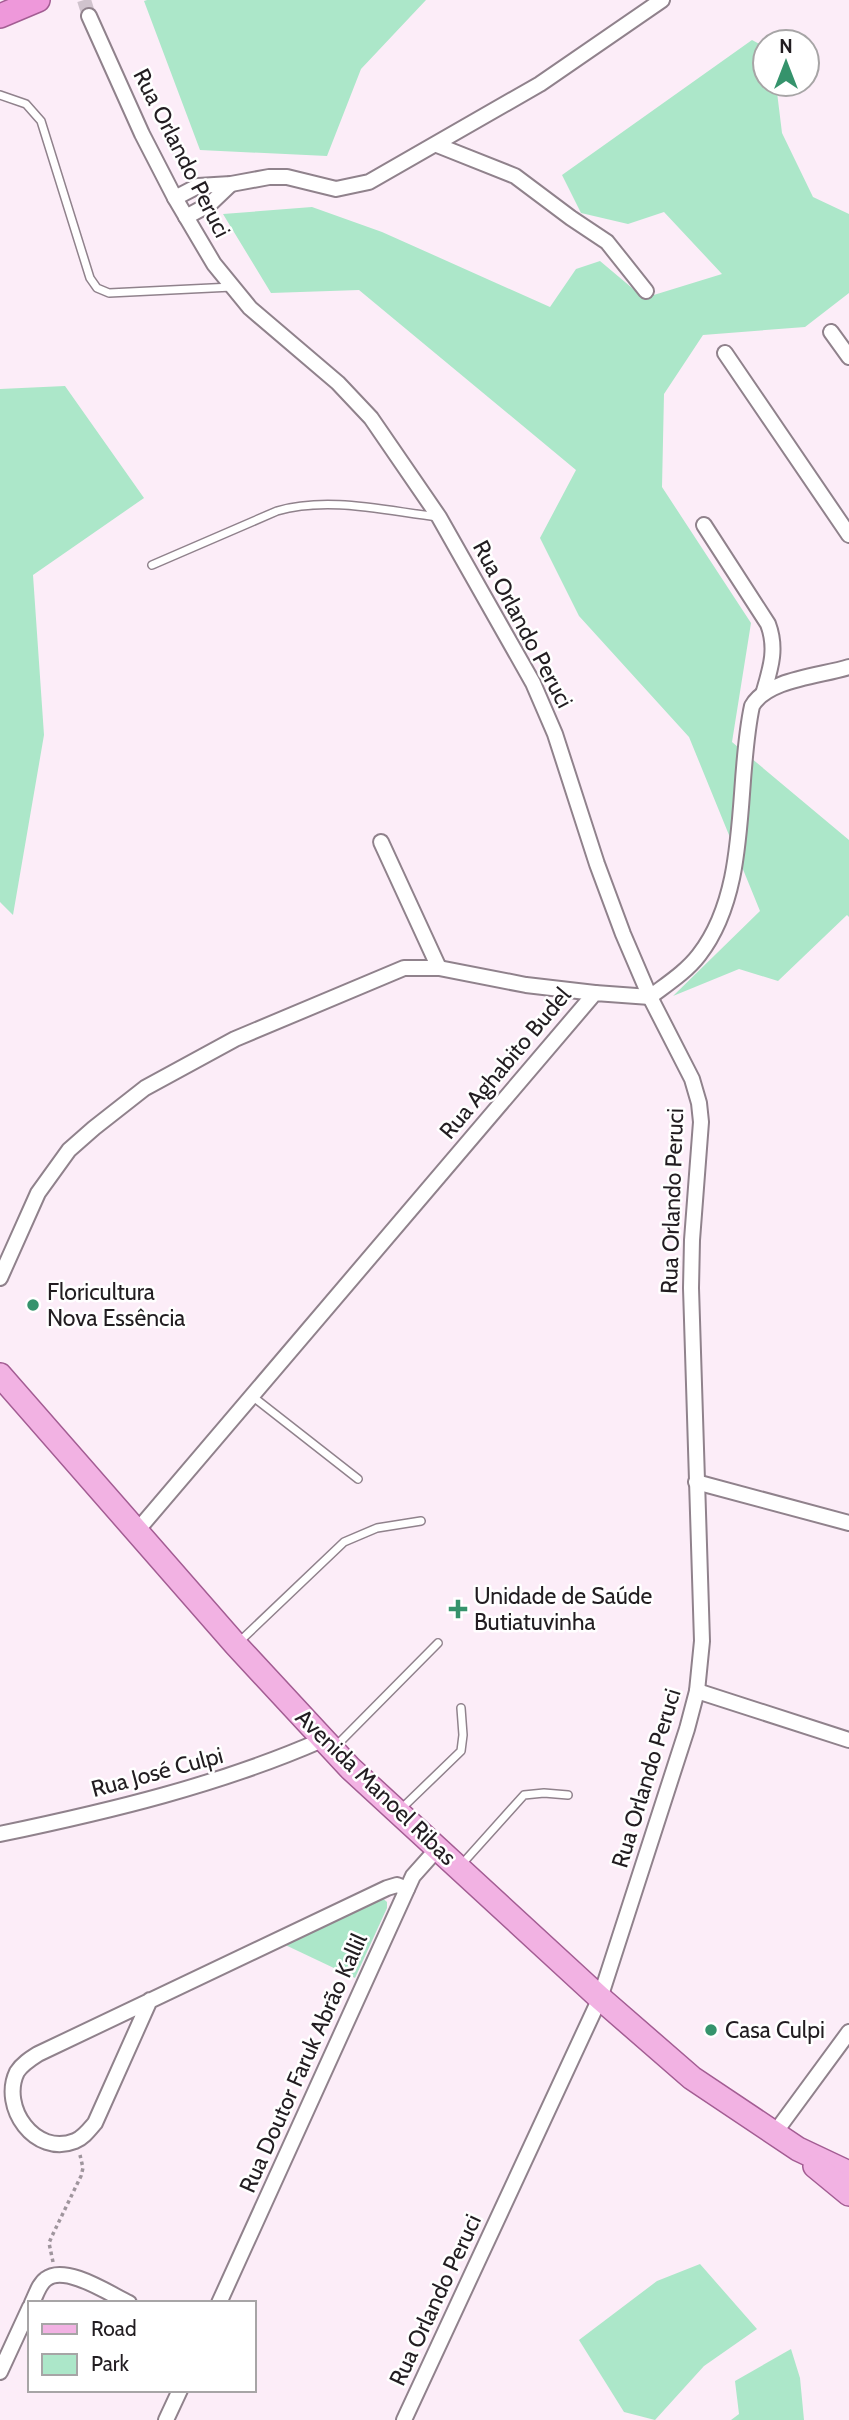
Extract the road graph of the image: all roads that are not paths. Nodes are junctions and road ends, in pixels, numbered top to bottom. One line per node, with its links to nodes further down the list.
1 (38, 0): 3 (highway)
2 (662, 0): 6 (street)
3 (0, 16)
4 (89, 16): 8 (street, Rua Orlando Peruci)
5 (0, 95): 10 (lane)
6 (437, 145): 7 (street); 11 (street)
7 (231, 184): 8 (street); 9 (street)
8 (174, 198): 9 (street, Rua Orlando Peruci)
9 (186, 217): 10 (street, Rua Orlando Peruci)
10 (232, 287): 15 (street, Rua Orlando Peruci)
11 (646, 292)
12 (831, 332): 14 (street)
13 (725, 353): 17 (street)
14 (849, 357)
15 (439, 517): 18 (lane); 24 (street, Rua Orlando Peruci)
16 (704, 525): 20 (street)
17 (849, 535)
18 (152, 565)
19 (849, 667): 20 (street)
20 (764, 691): 24 (street)
21 (381, 842): 22 (street)
22 (439, 968): 23 (street); 25 (street)
23 (595, 993): 24 (street, Rua Aghabito Budel); 27 (street, Rua Aghabito Budel)
24 (650, 997): 29 (street, Rua Orlando Peruci)
25 (0, 1278)
26 (0, 1375): 32 (main road, Avenida Manoel Ribas)
27 (252, 1396): 28 (lane); 32 (street, Rua Aghabito Budel)
28 (358, 1479)
29 (696, 1482): 31 (street); 35 (street, Rua Orlando Peruci)
30 (421, 1521): 34 (lane)
31 (849, 1523)
32 (136, 1532): 34 (main road, Avenida Manoel Ribas)
33 (438, 1643): 38 (lane)
34 (236, 1645): 38 (main road, Avenida Manoel Ribas)
35 (697, 1690): 37 (street); 45 (street, Rua Orlando Peruci)
36 (461, 1708): 40 (lane)
37 (849, 1740)
38 (327, 1745): 40 (main road, Avenida Manoel Ribas); 41 (street, Rua José Culpi)
39 (568, 1796): 43 (lane)
40 (398, 1811): 42 (main road, Avenida Manoel Ribas)
41 (0, 1834)
42 (438, 1848): 43 (main road, Avenida Manoel Ribas); 44 (street, Rua Doutor Faruk Abrão Kallil)
43 (459, 1867): 45 (main road, Avenida Manoel Ribas)
44 (407, 1889): 46 (street); 54 (street, Rua Doutor Faruk Abrão Kallil)
45 (600, 1998): 48 (main road, Avenida Manoel Ribas); 59 (street, Rua Orlando Peruci)
46 (150, 2000): 46 (street)
47 (849, 2032): 48 (street)
48 (774, 2134): 49 (main road, Avenida Manoel Ribas)
49 (798, 2149): 50 (main road, Avenida Manoel Ribas); 51 (main road, Avenida Manoel Ribas)
50 (849, 2173)
51 (849, 2194)
52 (33, 2301): 53 (street)
53 (125, 2301)
54 (220, 2301)
55 (28, 2311): 56 (street)
56 (0, 2372)
57 (179, 2392): 58 (street)
58 (166, 2420)
59 (404, 2420)

